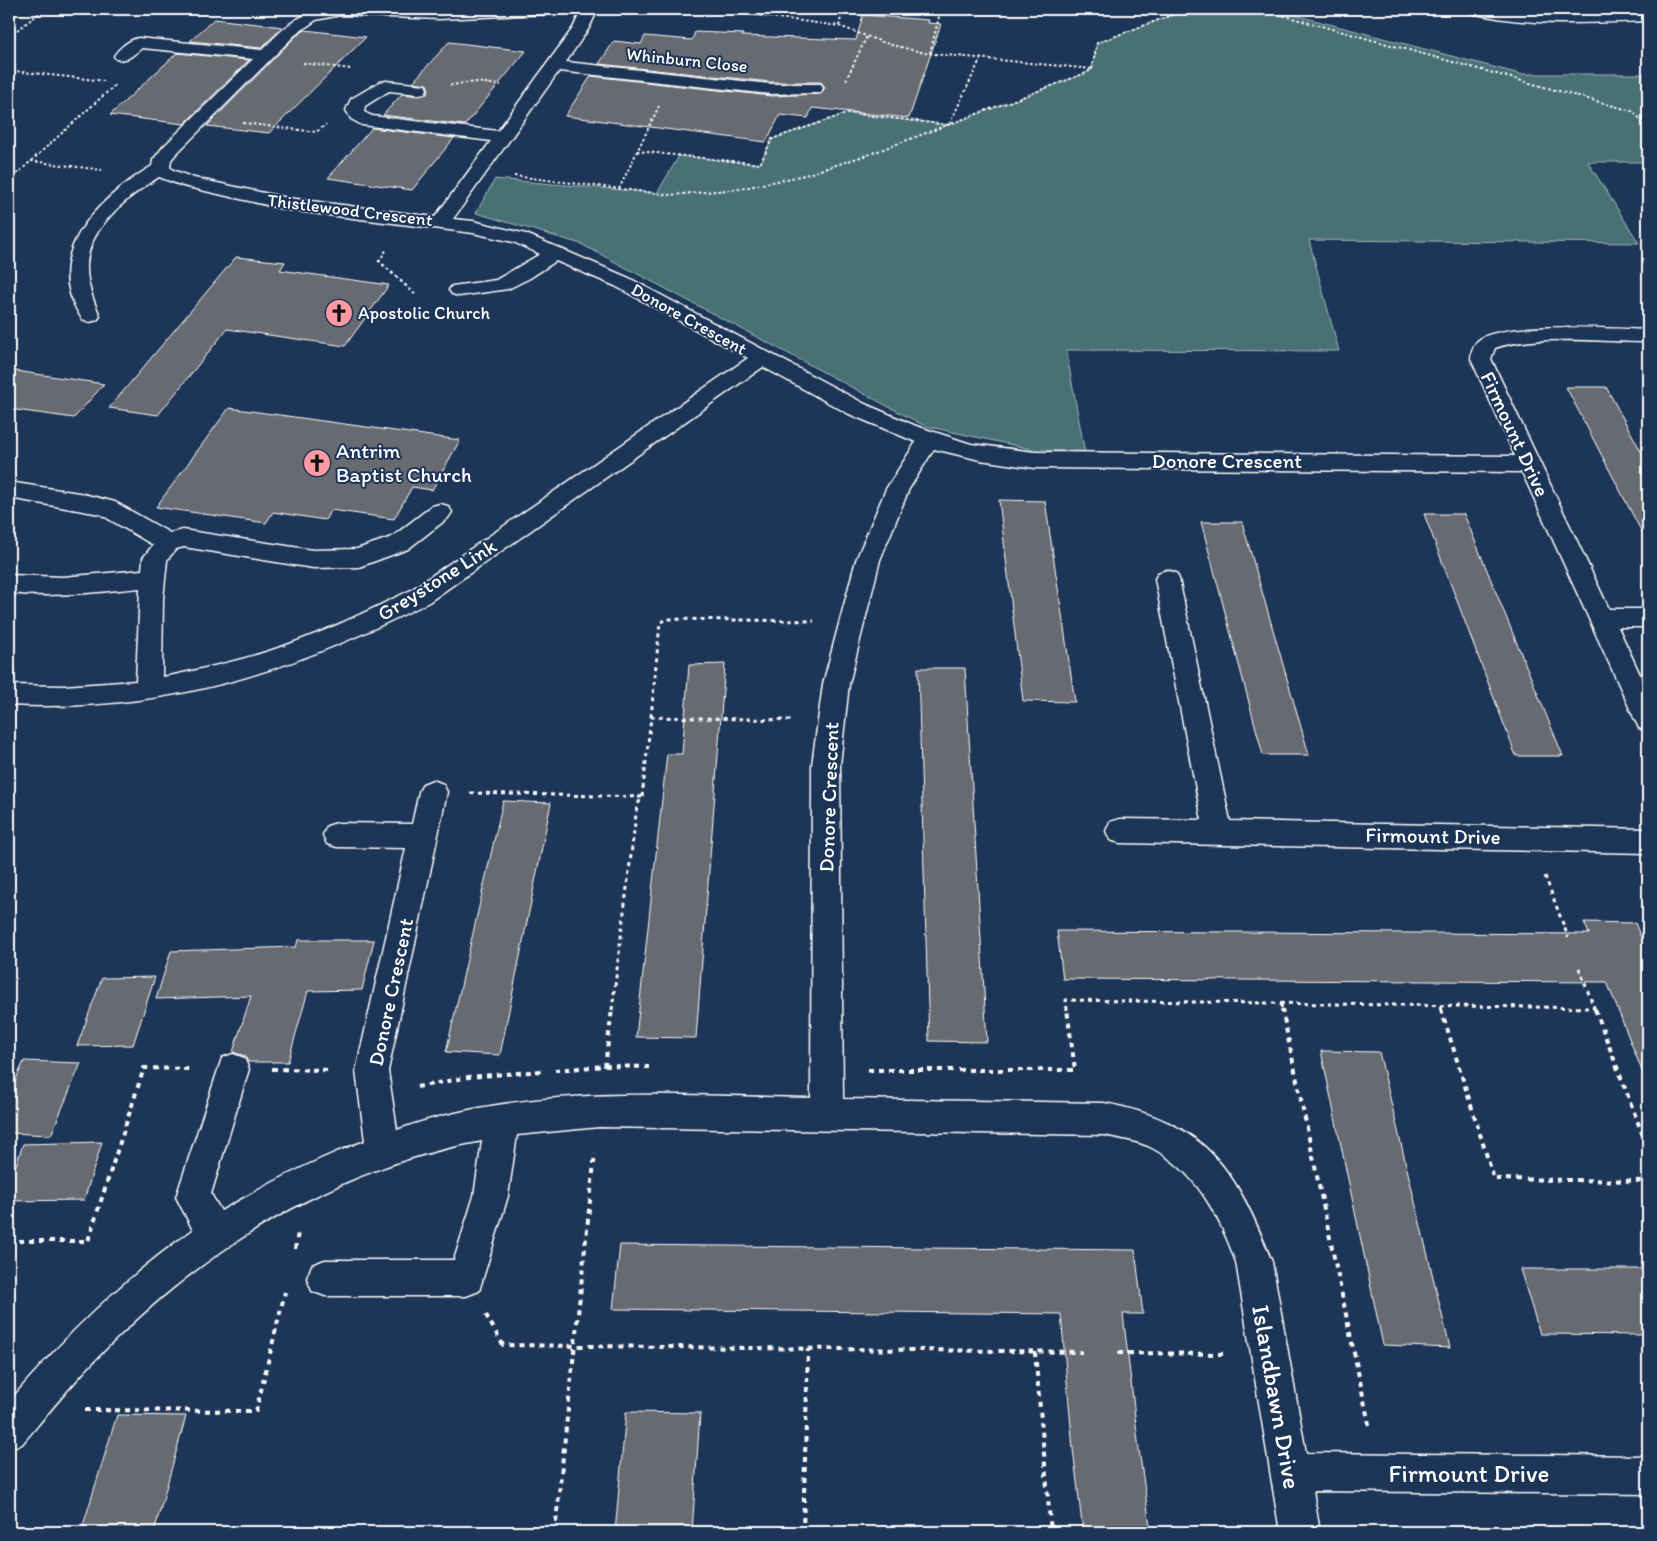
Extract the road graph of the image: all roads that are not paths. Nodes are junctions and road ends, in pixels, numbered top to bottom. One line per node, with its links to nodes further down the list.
1 (546, 9): 7 (street)
2 (590, 9): 8 (street, Thistlewood Crescent)
3 (1473, 9): 4 (street)
4 (1548, 13): 5 (street)
5 (1648, 16)
6 (122, 56): 7 (street)
7 (264, 56): 12 (street)
8 (555, 66): 9 (street, Whinburn Close); 11 (street, Thistlewood Crescent)
9 (815, 88)
10 (420, 89): 11 (street)
11 (504, 137): 13 (street, Thistlewood Crescent)
12 (154, 172): 13 (street, Thistlewood Crescent); 16 (street)
13 (440, 223): 14 (street, Donore Crescent)
14 (555, 253): 15 (street); 18 (street, Donore Crescent)
15 (459, 290)
16 (90, 316)
17 (1648, 336): 20 (street, Firmount Drive)
18 (761, 358): 19 (street, Donore Crescent); 29 (street, Greystone Link)
19 (929, 439): 20 (street, Donore Crescent); 39 (street, Donore Crescent)
20 (1528, 464): 27 (street, Firmount Drive)
21 (9, 490): 23 (street)
22 (440, 512): 23 (street)
23 (168, 543): 24 (street)
24 (153, 578): 26 (street); 29 (street)
25 (1167, 579): 34 (street)
26 (9, 584)
27 (1602, 618): 28 (street); 31 (street, Firmount Drive)
28 (1648, 618)
29 (149, 690): 30 (street, Greystone Link)
30 (9, 695)
31 (1648, 720)
32 (433, 792): 36 (street, Donore Crescent)
33 (1120, 831): 34 (street, Firmount Drive)
34 (1218, 832): 37 (street, Firmount Drive)
35 (337, 835): 36 (street)
36 (424, 836): 41 (street, Donore Crescent)
37 (1648, 840)
38 (233, 1069): 42 (street)
39 (826, 1115): 40 (street); 45 (street, Islandbawn Drive)
40 (502, 1121): 41 (street); 43 (street)
41 (383, 1150): 42 (street)
42 (215, 1234): 44 (street)
43 (325, 1278)
44 (9, 1431)
45 (1289, 1472): 46 (street, Firmount Drive); 47 (street, Islandbawn Drive)
46 (1648, 1475)
47 (1300, 1532)

